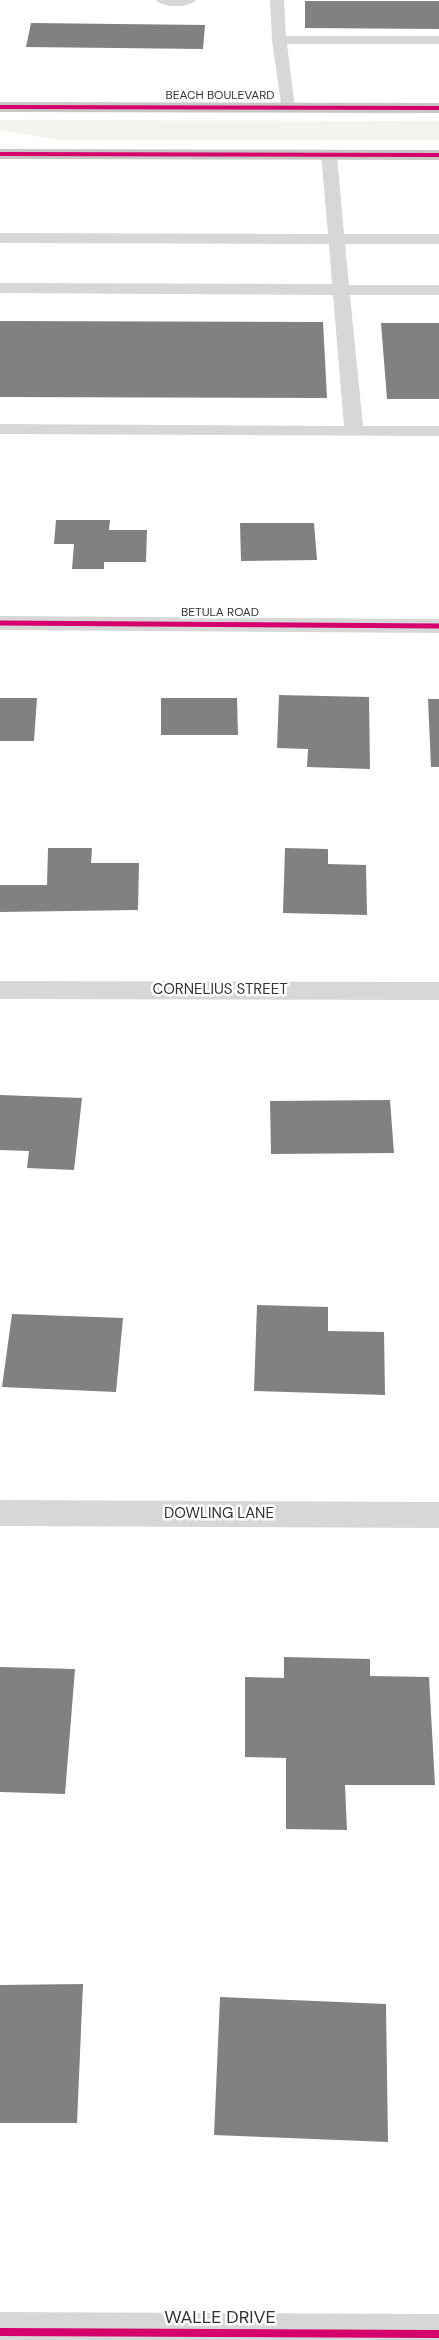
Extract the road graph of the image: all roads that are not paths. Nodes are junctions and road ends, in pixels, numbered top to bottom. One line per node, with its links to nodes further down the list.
1 (164, 0): 2 (street)
2 (188, 0)
3 (277, 0): 4 (lane)
4 (279, 40): 5 (lane); 7 (lane)
5 (439, 40)
6 (0, 107): 7 (highway, BEACH BOULEVARD)
7 (287, 108): 8 (highway, BEACH BOULEVARD)
8 (439, 108)
9 (0, 144): 11 (highway)
10 (0, 154): 11 (highway)
11 (36, 154): 12 (highway)
12 (329, 155): 13 (highway); 14 (lane)
13 (439, 155)
14 (338, 237): 15 (lane); 16 (lane); 18 (lane)
15 (0, 238)
16 (439, 238)
17 (0, 288): 18 (lane)
18 (342, 290): 19 (lane); 21 (lane)
19 (439, 290)
20 (0, 429): 21 (lane)
21 (354, 431): 22 (lane)
22 (439, 431)
23 (0, 623): 24 (street, BETULA ROAD)
24 (439, 626)
25 (0, 990): 26 (street, CORNELIUS STREET)
26 (439, 991)
27 (0, 1513): 28 (street, DOWLING LANE)
28 (439, 1515)
29 (0, 2332): 30 (street, WALLE DRIVE)
30 (439, 2334)

